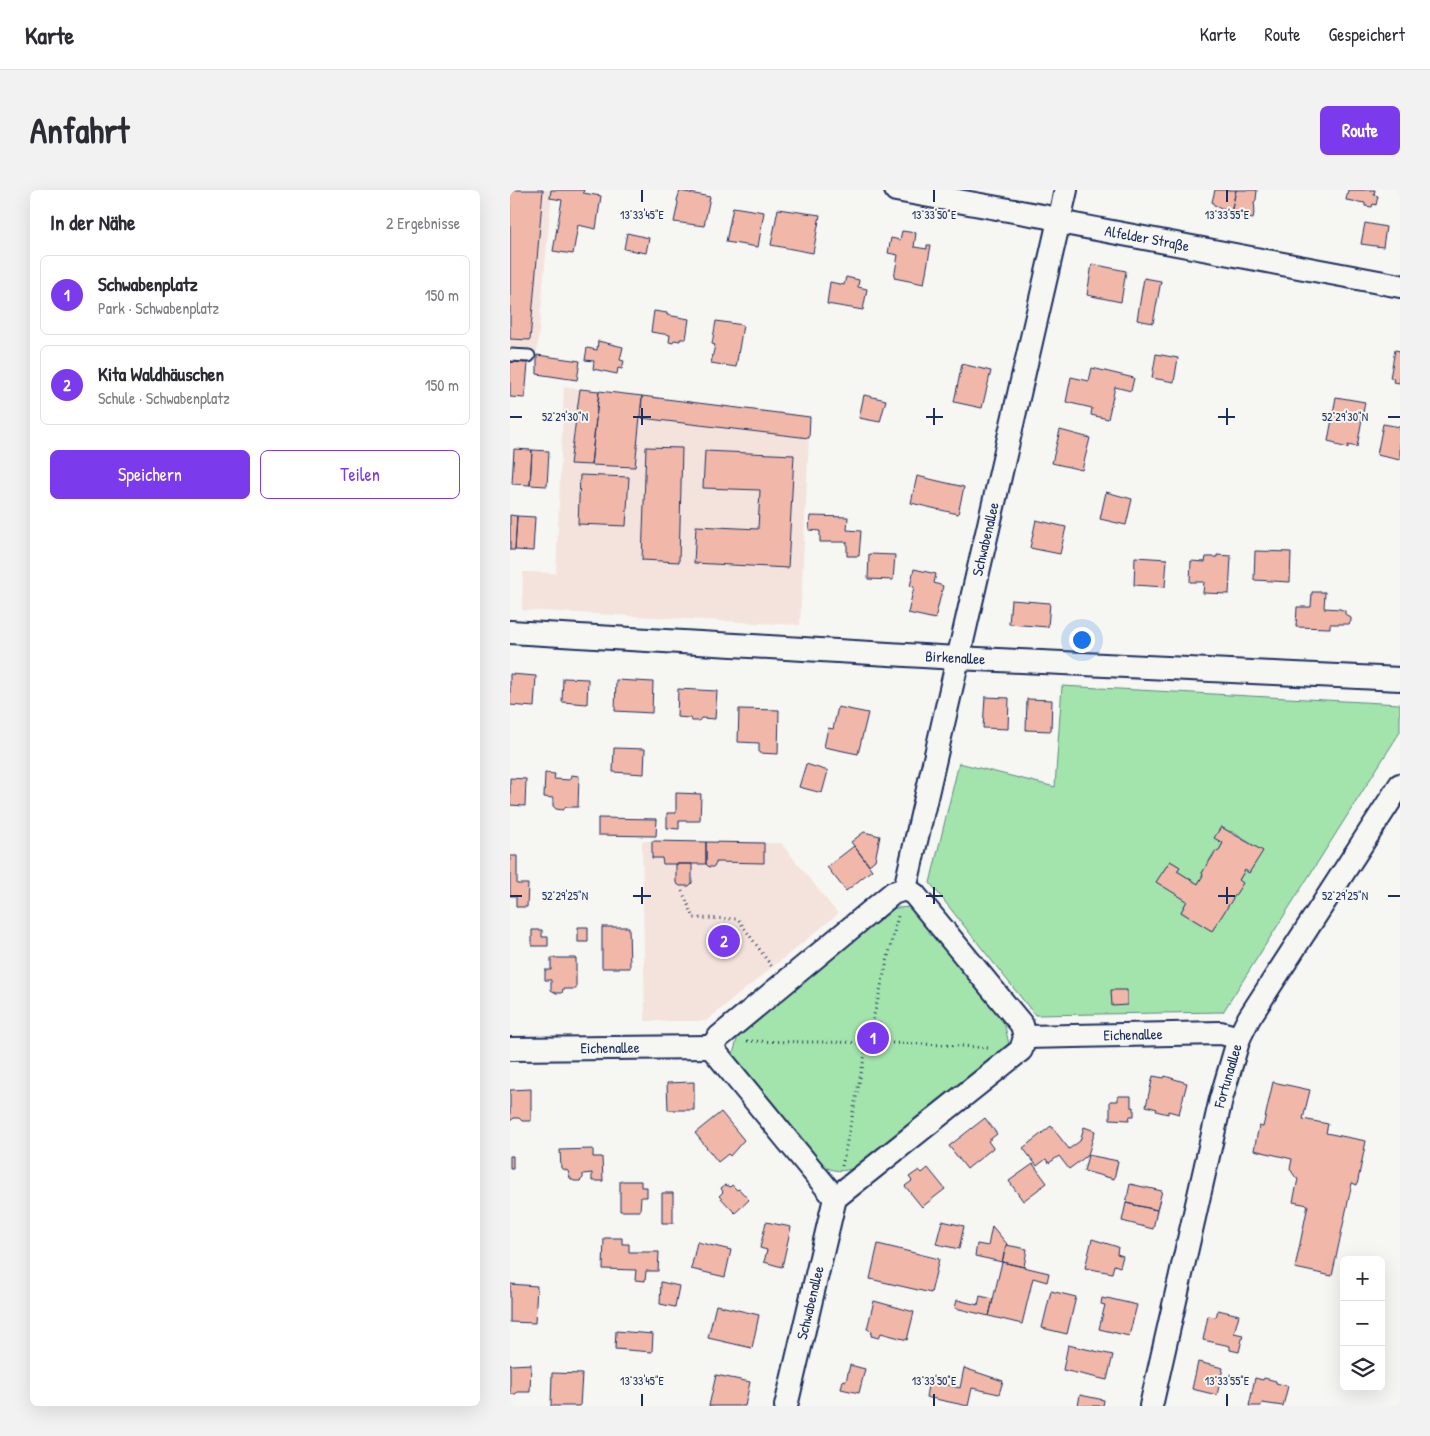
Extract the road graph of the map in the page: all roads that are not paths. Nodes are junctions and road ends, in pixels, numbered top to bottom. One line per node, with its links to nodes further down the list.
1 (896, 190): 3 (street, Alfelder Straße)
2 (1066, 190): 3 (street, Schwabenallee)
3 (1059, 222): 4 (street, Alfelder Straße); 8 (street, Schwabenallee)
4 (1400, 286)
5 (510, 355): 6 (lane)
6 (529, 356)
7 (510, 632): 8 (street, Birkenallee)
8 (957, 658): 9 (street, Birkenallee); 11 (street, Schwabenallee)
9 (1400, 679)
10 (1400, 785): 12 (street, Fortunaallee)
11 (905, 889): 13 (street); 14 (street)
12 (1239, 1038): 14 (street, Eichenallee); 18 (street, Fortunaallee)
13 (715, 1042): 15 (street, Eichenallee); 16 (street)
14 (1023, 1044): 16 (street)
15 (510, 1049)
16 (835, 1198): 17 (street, Schwabenallee)
17 (786, 1406)
18 (1151, 1406)

